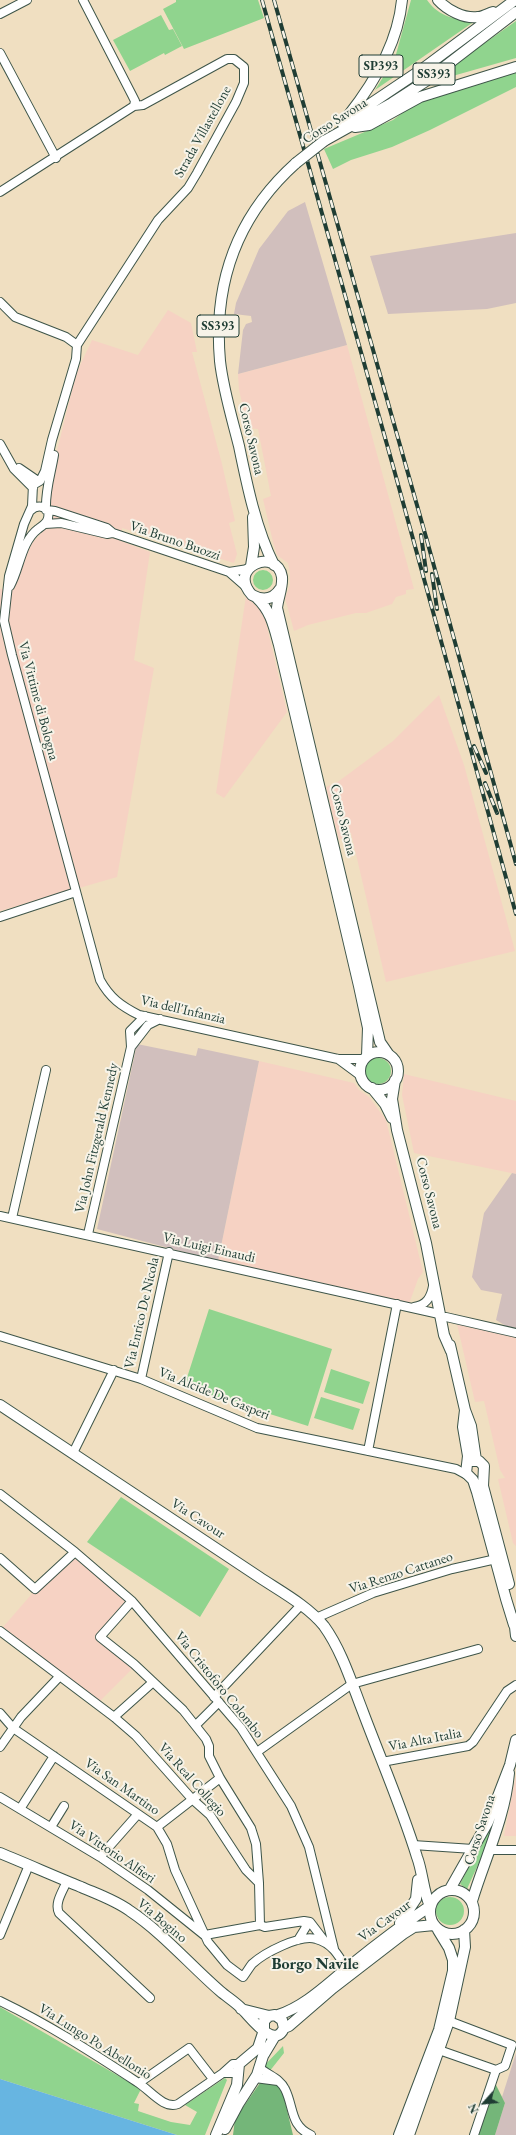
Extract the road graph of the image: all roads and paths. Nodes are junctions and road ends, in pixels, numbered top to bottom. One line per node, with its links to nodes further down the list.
1 (27, 0): 7 (street)
2 (83, 0): 10 (street)
3 (402, 0): 11 (main road, SP393)
4 (438, 0): 5 (main road)
5 (510, 3): 11 (main road, Corso Savona / SS393)
6 (516, 12): 11 (main road, Corso Savona / SS393)
7 (0, 14)
8 (0, 53): 12 (street)
9 (516, 67): 11 (main road)
10 (134, 106): 12 (street, Strada Villastellone); 15 (street, Strada Villastellone)
11 (345, 126): 22 (main road, Corso Savona / SS393, bridge)
12 (56, 158): 13 (street, Strada Villastellone)
13 (0, 192)
14 (0, 302): 15 (street)
15 (77, 345): 16 (street)
16 (56, 432): 19 (street); 20 (street)
17 (0, 444): 18 (street)
18 (12, 462): 19 (street); 21 (street)
19 (39, 481): 20 (street); 21 (street)
20 (46, 488): 21 (street); 23 (street)
21 (34, 489): 24 (street)
22 (253, 509): 27 (main road, Corso Savona / SS393); 28 (main road, Corso Savona / SS393)
23 (47, 510): 24 (street); 25 (street); 26 (street, Via Bruno Buozzi)
24 (30, 513): 25 (street); 31 (street, Via Vittime di Bologna)
25 (44, 525): 26 (street, Via Bruno Buozzi); 31 (street)
26 (112, 533): 29 (street, Via Bruno Buozzi)
27 (274, 565): 28 (main road); 32 (main road)
28 (250, 568): 29 (street, Via Bruno Buozzi); 30 (main road)
29 (229, 572): 30 (street, Via Bruno Buozzi)
30 (245, 586): 33 (main road)
31 (9, 589): 34 (street, Via Vittime di Bologna)
32 (280, 589): 33 (main road); 39 (main road, Corso Savona)
33 (257, 598): 40 (main road, Corso Savona)
34 (76, 892): 35 (street); 36 (street, Via dell'Infanzia)
35 (0, 917)
36 (145, 1016): 37 (street, Via dell'Infanzia); 38 (street, Via John Fitzgerald Kennedy)
37 (160, 1019): 38 (street, Via John Fitzgerald Kennedy); 41 (street, Via dell'Infanzia)
38 (131, 1047): 49 (street, Via John Fitzgerald Kennedy)
39 (389, 1055): 40 (main road); 44 (main road)
40 (365, 1058): 41 (street, Via dell'Infanzia); 43 (main road)
41 (338, 1059): 43 (street, Via dell'Infanzia)
42 (46, 1070): 48 (street)
43 (360, 1076): 45 (main road)
44 (395, 1080): 45 (main road); 46 (main road, Corso Savona)
45 (372, 1088): 46 (main road, Corso Savona)
46 (397, 1130): 51 (main road, Corso Savona)
47 (0, 1216): 48 (street, Via Luigi Einaudi)
48 (12, 1218): 49 (street, Via Luigi Einaudi)
49 (88, 1234): 50 (street, Via Luigi Einaudi)
50 (169, 1252): 53 (street, Via Luigi Einaudi); 59 (street, Via Enrico De Nicola)
51 (431, 1264): 52 (main road, Corso Savona); 55 (main road, Corso Savona)
52 (433, 1286): 54 (street); 55 (main road, Corso Savona)
53 (397, 1304): 54 (street, Via Luigi Einaudi); 61 (street)
54 (411, 1307): 55 (street, Via Luigi Einaudi)
55 (442, 1315): 56 (street, Via Luigi Einaudi); 63 (main road, Corso Savona)
56 (516, 1333)
57 (0, 1336): 58 (street, Via Alcide De Gasperi)
58 (114, 1370): 59 (street, Via Alcide De Gasperi); 62 (street)
59 (141, 1379): 61 (street, Via Alcide De Gasperi)
60 (0, 1405): 62 (main road, Via Cavour)
61 (368, 1451): 64 (street, Via Alcide De Gasperi)
62 (73, 1454): 72 (main road, Via Cavour)
63 (470, 1463): 64 (street); 65 (main road, Corso Savona); 66 (main road, Corso Savona)
64 (456, 1469): 66 (street, Via Alcide De Gasperi)
65 (483, 1477): 66 (main road); 74 (main road, Corso Savona)
66 (470, 1478): 70 (main road, Corso Savona)
67 (0, 1494): 68 (street, Via Cristoforo Colombo)
68 (75, 1552): 69 (street); 71 (street, Via Cristoforo Colombo)
69 (0, 1558)
70 (496, 1559): 73 (street, Via Renzo Cattaneo); 74 (main road, Corso Savona)
71 (132, 1601): 79 (street); 82 (street, Via Cristoforo Colombo)
72 (301, 1605): 73 (main road, Via Cavour); 82 (street)
73 (316, 1618): 80 (main road, Via Cavour)
74 (514, 1625): 76 (main road, Corso Savona)
75 (0, 1631): 78 (street, Via Real Collegio)
76 (516, 1636)
77 (478, 1650): 80 (street)
78 (59, 1677): 84 (street, Via Real Collegio); 87 (street)
79 (152, 1683): 84 (street); 86 (street)
80 (352, 1684): 90 (street); 92 (main road, Via Cavour)
81 (516, 1686): 92 (street, Via Alta Italia)
82 (217, 1700): 86 (street); 90 (street, Via Cristoforo Colombo)
83 (0, 1713): 85 (street, Via San Martino)
84 (114, 1717): 96 (street, Via Real Collegio)
85 (3, 1721): 87 (street, Via San Martino)
86 (196, 1725): 94 (street)
87 (13, 1728): 89 (street); 91 (street, Via San Martino)
88 (516, 1740): 93 (main road, Corso Savona)
89 (0, 1747)
90 (257, 1752): 124 (street, Via Cristoforo Colombo)
91 (54, 1756): 98 (street); 99 (street, Via San Martino)
92 (382, 1762): 102 (main road, Via Cavour)
93 (510, 1765): 103 (main road, Corso Savona); 104 (main road, Corso Savona)
94 (220, 1778): 96 (street); 111 (street)
95 (0, 1797): 98 (street, Via Vittorio Alfieri)
96 (192, 1799): 101 (street); 111 (street, Via Real Collegio)
97 (64, 1806): 100 (street)
98 (20, 1809): 100 (street, Via Vittorio Alfieri)
99 (138, 1814): 101 (street, Via San Martino); 107 (street)
100 (51, 1827): 107 (street, Via Vittorio Alfieri)
101 (156, 1827): 121 (street, Via San Martino)
102 (414, 1845): 103 (street); 108 (main road, Via Cavour)
103 (473, 1849): 112 (main road, Corso Savona)
104 (489, 1850): 105 (street); 113 (main road, Corso Savona)
105 (516, 1850)
106 (0, 1853): 109 (main road, Via Bogino)
107 (100, 1856): 121 (street, Via Vittorio Alfieri)
108 (418, 1858): 112 (main road, Via Cavour); 114 (main road, Via Cavour); 120 (main road)
109 (29, 1865): 110 (main road, Via Bogino); 119 (street)
110 (67, 1881): 126 (street); 128 (main road, Via Bogino)
111 (259, 1883): 116 (street)
112 (447, 1890): 113 (main road); 114 (main road)
113 (472, 1901): 118 (main road)
114 (430, 1906): 117 (main road); 120 (main road, Via Cavour)
115 (304, 1921): 116 (street); 122 (street); 123 (street)
116 (260, 1925): 121 (street)
117 (436, 1928): 118 (main road); 131 (main road, Via Cavour); 144 (main road)
118 (464, 1930): 130 (main road)
119 (0, 1935)
120 (387, 1935): 125 (main road, Via Cavour)
121 (205, 1936): 122 (street, Via San Martino)
122 (298, 1940): 123 (street)
123 (326, 1943): 124 (street)
124 (334, 1949): 125 (street)
125 (346, 1968): 129 (main road, Via Cavour)
126 (150, 1998)
127 (0, 2001): 141 (street, Via Lungo Po Abellonio)
128 (242, 2009): 129 (main road, Via Bogino); 132 (main road, Via Bogino)
129 (273, 2016): 131 (main road); 132 (main road)
130 (449, 2021): 134 (main road); 137 (street)
131 (284, 2028): 133 (main road)
132 (264, 2030): 133 (main road); 136 (main road)
133 (275, 2036): 135 (main road)
134 (439, 2050): 137 (street); 145 (main road)
135 (259, 2067): 138 (main road); 140 (street)
136 (239, 2069): 138 (main road); 139 (street); 142 (main road)
137 (496, 2070): 146 (street)
138 (255, 2078): 140 (street); 142 (main road)
139 (213, 2079): 141 (street, Via Lungo Po Abellonio); 141 (street)
140 (278, 2081): 143 (street)
141 (140, 2083)
142 (220, 2133)
143 (312, 2135)
144 (399, 2135)
145 (409, 2135)
146 (474, 2135)

